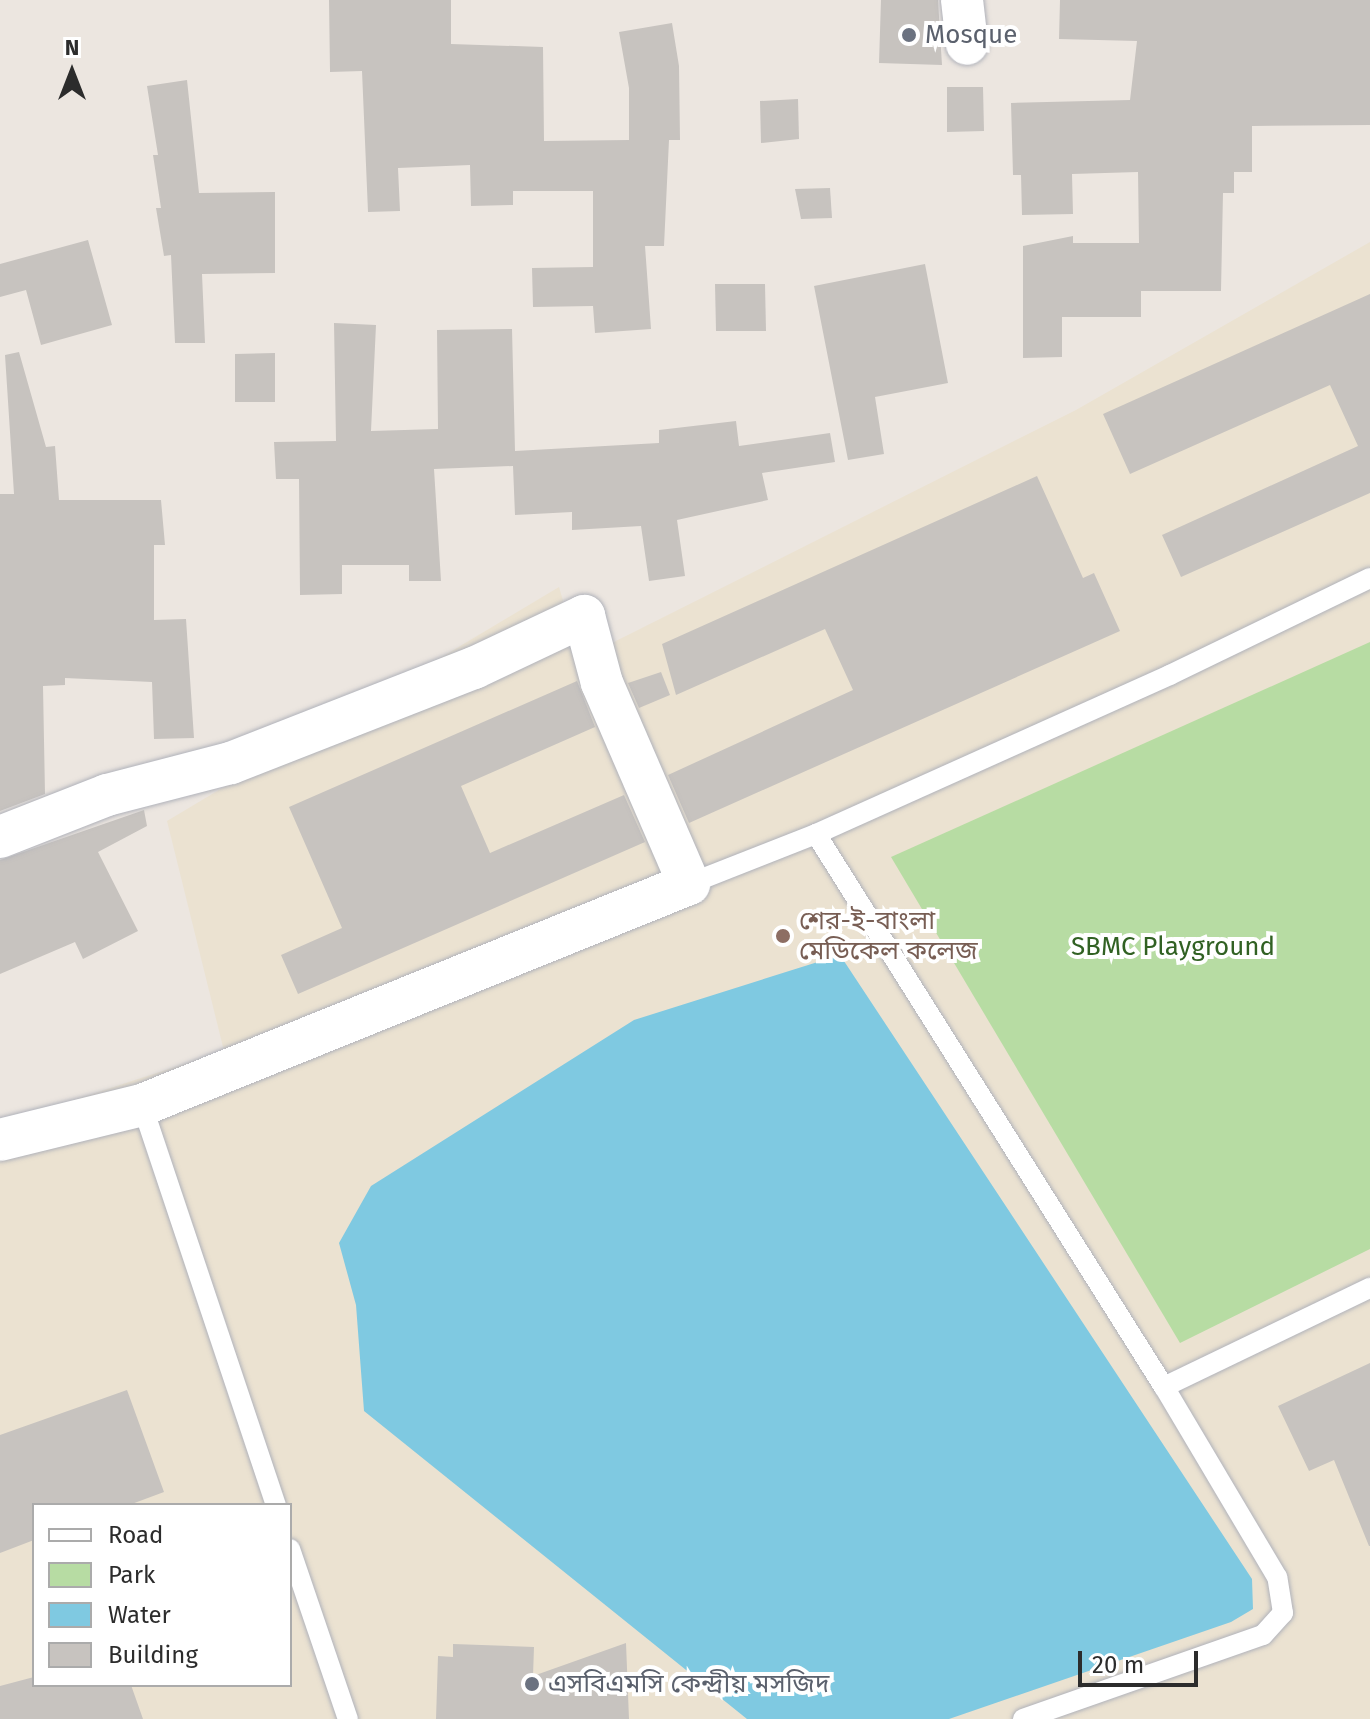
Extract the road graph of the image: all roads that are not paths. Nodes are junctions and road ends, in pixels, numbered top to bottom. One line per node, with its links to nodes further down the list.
1 (962, 0): 2 (street)
2 (967, 44)
3 (1370, 578): 4 (lane)
4 (816, 834): 6 (lane); 10 (lane)
5 (0, 837): 6 (street)
6 (689, 884): 7 (street)
7 (142, 1105): 8 (street); 11 (lane)
8 (0, 1140)
9 (1370, 1288): 10 (lane)
10 (1164, 1387): 14 (lane)
11 (275, 1503)
12 (292, 1555): 13 (lane)
13 (348, 1719)
14 (1023, 1719)

